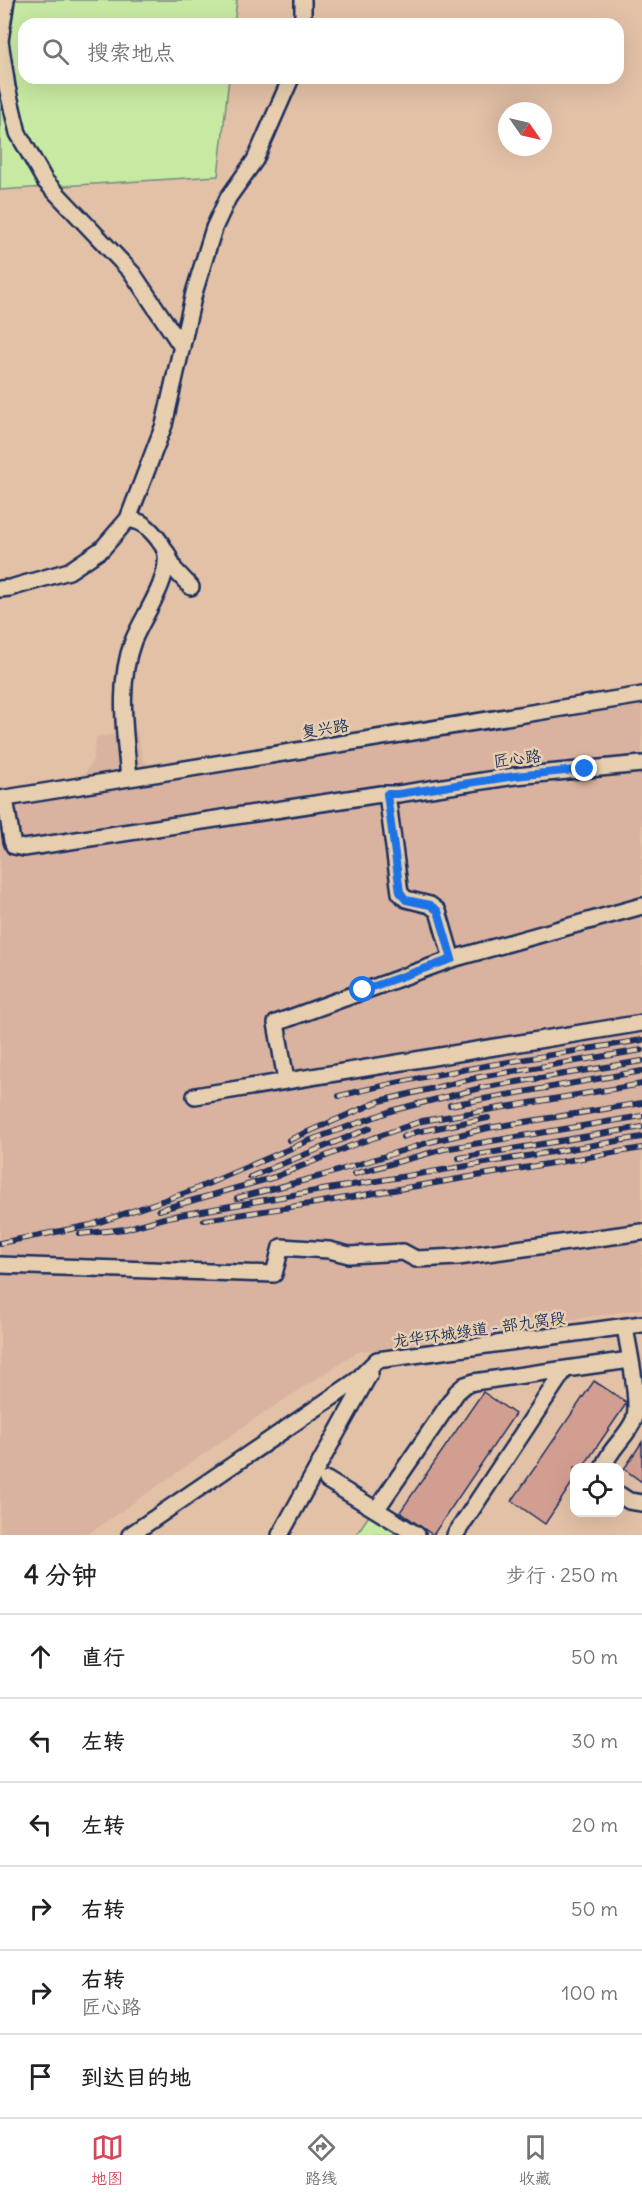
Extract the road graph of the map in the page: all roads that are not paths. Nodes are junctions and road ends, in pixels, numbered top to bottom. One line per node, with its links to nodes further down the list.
1 (6, 0): 5 (street)
2 (303, 0): 3 (street)
3 (303, 18)
4 (288, 84): 5 (street)
5 (183, 347): 6 (street)
6 (128, 519): 7 (street); 9 (street)
7 (167, 553): 8 (street); 12 (street)
8 (191, 587)
9 (0, 589)
10 (642, 696): 12 (street, 复兴路)
11 (642, 764): 13 (street, 匠心路)
12 (129, 778): 14 (street, 复兴路)
13 (393, 794): 14 (street, 匠心路); 16 (street)
14 (6, 798)
15 (642, 906): 16 (street)
16 (452, 959): 18 (street)
17 (642, 1023): 18 (street)
18 (286, 1080): 19 (street)
19 (195, 1096)
20 (642, 1232): 21 (street)
21 (0, 1265)
22 (642, 1324): 23 (street, 龙华环城绿道 - 部九窝段)
23 (625, 1327): 24 (street, 龙华环城绿道 - 部九窝段); 25 (street)
24 (377, 1360): 32 (street); 33 (street, 龙华环城绿道 - 部九窝段)
25 (630, 1360): 26 (street); 27 (street)
26 (565, 1369): 31 (street); 35 (street)
27 (604, 1463)
28 (327, 1480): 31 (street)
29 (624, 1498): 30 (street)
30 (642, 1503)
31 (376, 1510): 34 (street)
32 (130, 1535)
33 (280, 1535)
34 (417, 1535)
35 (455, 1535)

